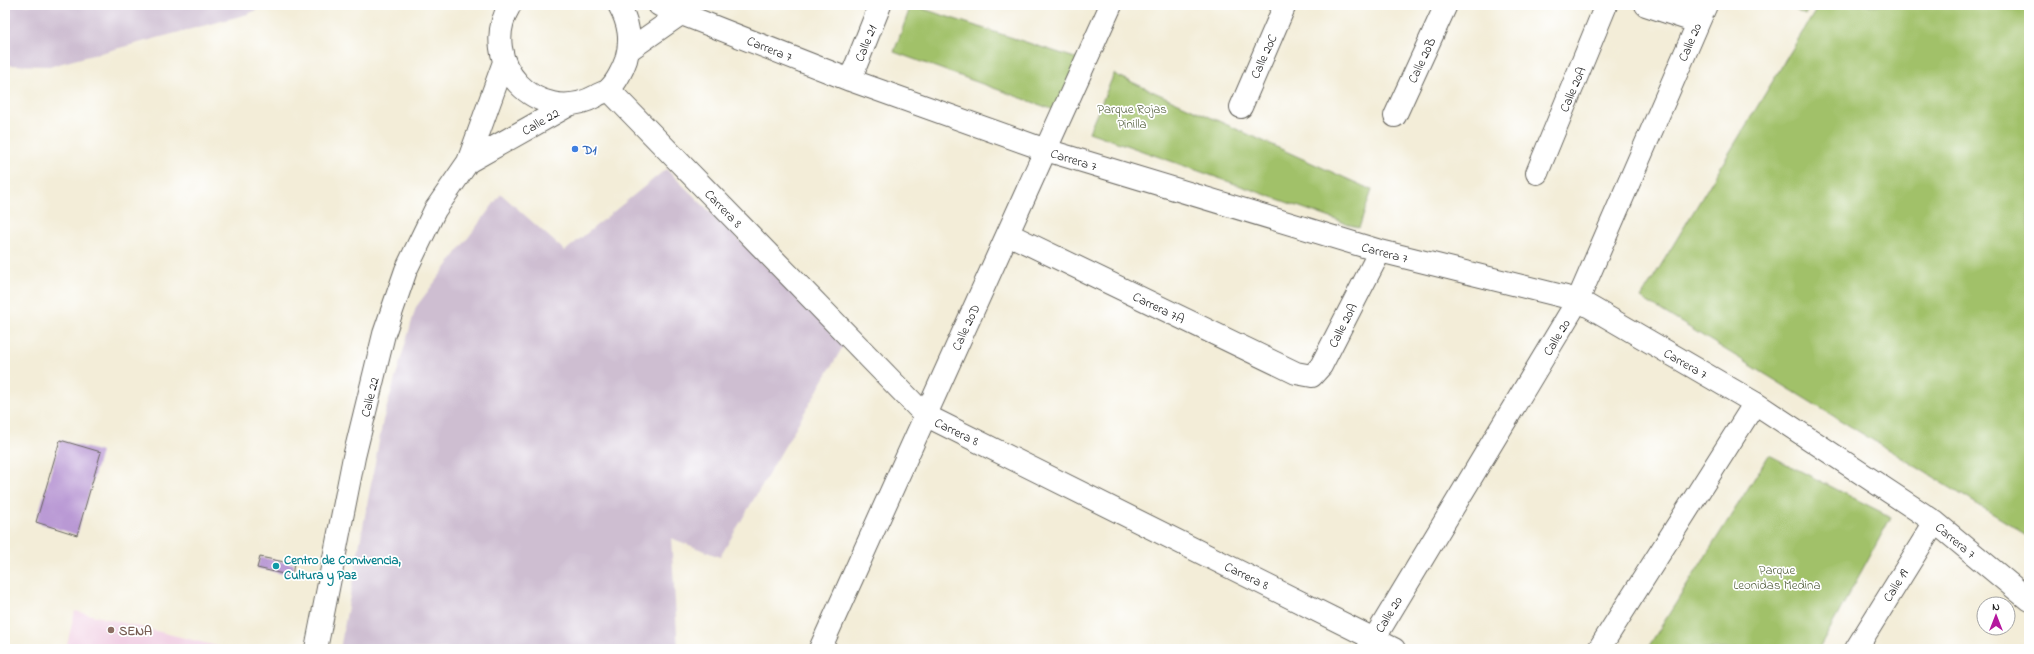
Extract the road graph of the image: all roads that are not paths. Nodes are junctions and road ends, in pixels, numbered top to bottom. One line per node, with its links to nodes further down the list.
1 (510, 5): 13 (street)
2 (619, 5): 12 (street)
3 (660, 5): 10 (street, Carrera 7)
4 (880, 5): 14 (street, Calle 21)
5 (1111, 5): 19 (street, Calle 20D)
6 (1285, 5): 17 (street, Calle 20C)
7 (1446, 5): 18 (street, Calle 20B)
8 (1606, 5): 21 (street, Calle 20A)
9 (1646, 5): 11 (street)
10 (682, 13): 12 (street); 14 (street, Carrera 7)
11 (1702, 14): 24 (street, Calle 20)
12 (629, 50): 15 (street)
13 (504, 62): 16 (street); 20 (street, Calle 22)
14 (850, 80): 19 (street, Carrera 7)
15 (609, 90): 16 (street); 27 (street, Carrera 8)
16 (571, 104): 20 (street, Calle 22)
17 (1241, 107)
18 (1395, 116)
19 (1046, 150): 22 (street, Calle 20D); 23 (street, Carrera 7)
20 (468, 162): 31 (street, Calle 22)
21 (1537, 173)
22 (1008, 234): 25 (street, Carrera 7A); 27 (street, Calle 20D)
23 (1380, 251): 24 (street, Carrera 7); 25 (street, Calle 20A)
24 (1578, 300): 26 (street, Carrera 7); 30 (street, Calle 20)
25 (1312, 376)
26 (1755, 403): 28 (street, Carrera 7); 34 (street)
27 (925, 415): 30 (street, Carrera 8); 32 (street, Calle 20D)
28 (1935, 522): 29 (street, Carrera 7); 35 (street, Calle 19)
29 (2029, 600)
30 (1371, 643): 33 (street, Carrera 8)
31 (316, 649)
32 (820, 649)
33 (1394, 649)
34 (1599, 649)
35 (1856, 649)

